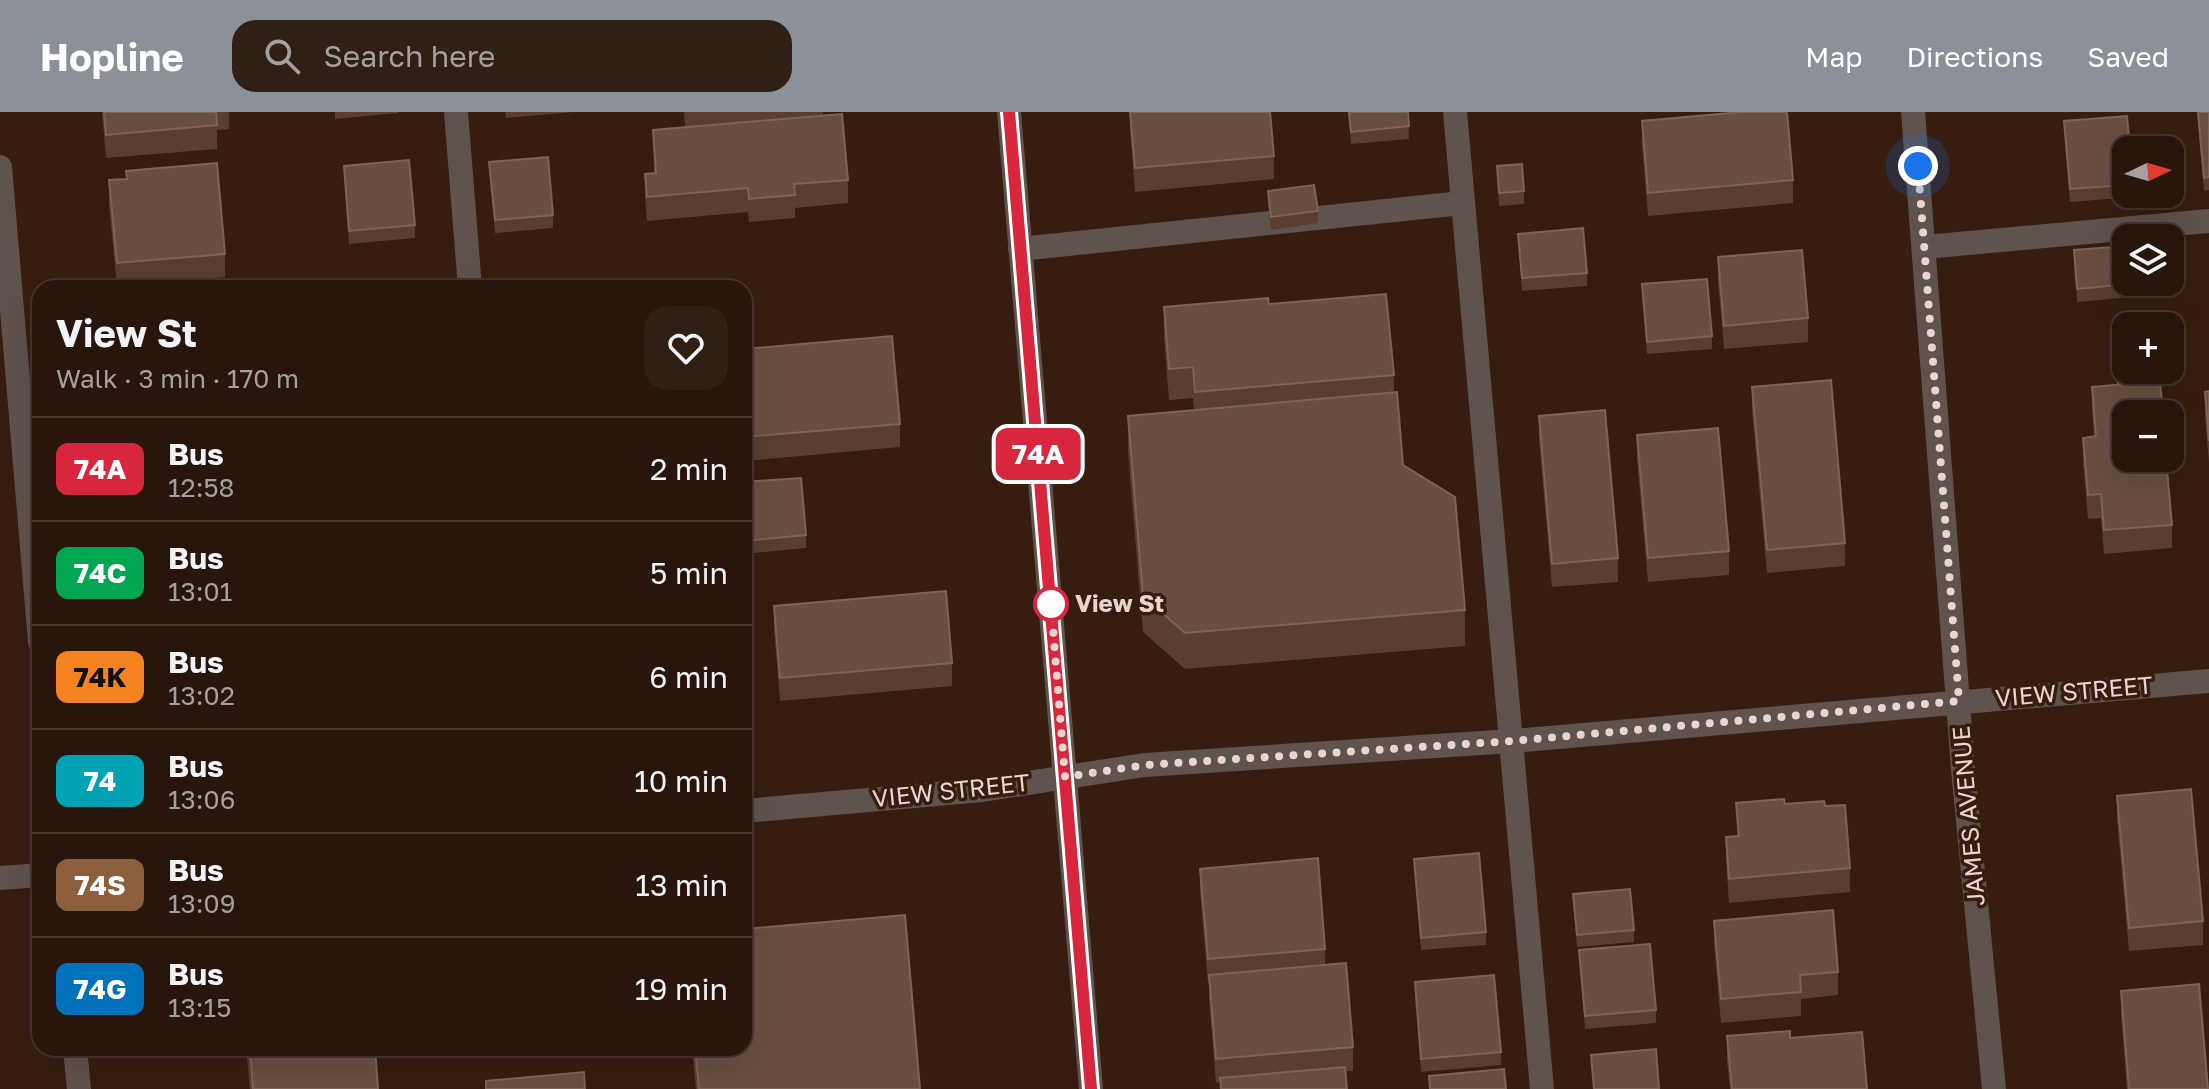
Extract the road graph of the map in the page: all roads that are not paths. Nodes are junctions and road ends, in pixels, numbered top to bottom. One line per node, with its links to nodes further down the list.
1 (456, 112): 10 (street)
2 (1009, 112): 9 (street)
3 (1455, 112): 6 (street)
4 (1913, 112): 8 (street, JAMES AVENUE)
5 (0, 167): 11 (street)
6 (1462, 203): 9 (street); 14 (street)
7 (2209, 221): 8 (street)
8 (1925, 247): 13 (street, JAMES AVENUE)
9 (1020, 249): 15 (street)
10 (469, 280)
11 (32, 547)
12 (2209, 681): 13 (street, VIEW STREET)
13 (1959, 701): 14 (street, VIEW STREET); 23 (street, JAMES AVENUE)
14 (1512, 741): 15 (street, VIEW STREET); 22 (street)
15 (1065, 777): 16 (street, VIEW STREET); 21 (street)
16 (752, 810)
17 (32, 876): 18 (street)
18 (0, 878)
19 (76, 1056): 20 (street)
20 (79, 1089)
21 (1091, 1089)
22 (1542, 1089)
23 (1994, 1089)

